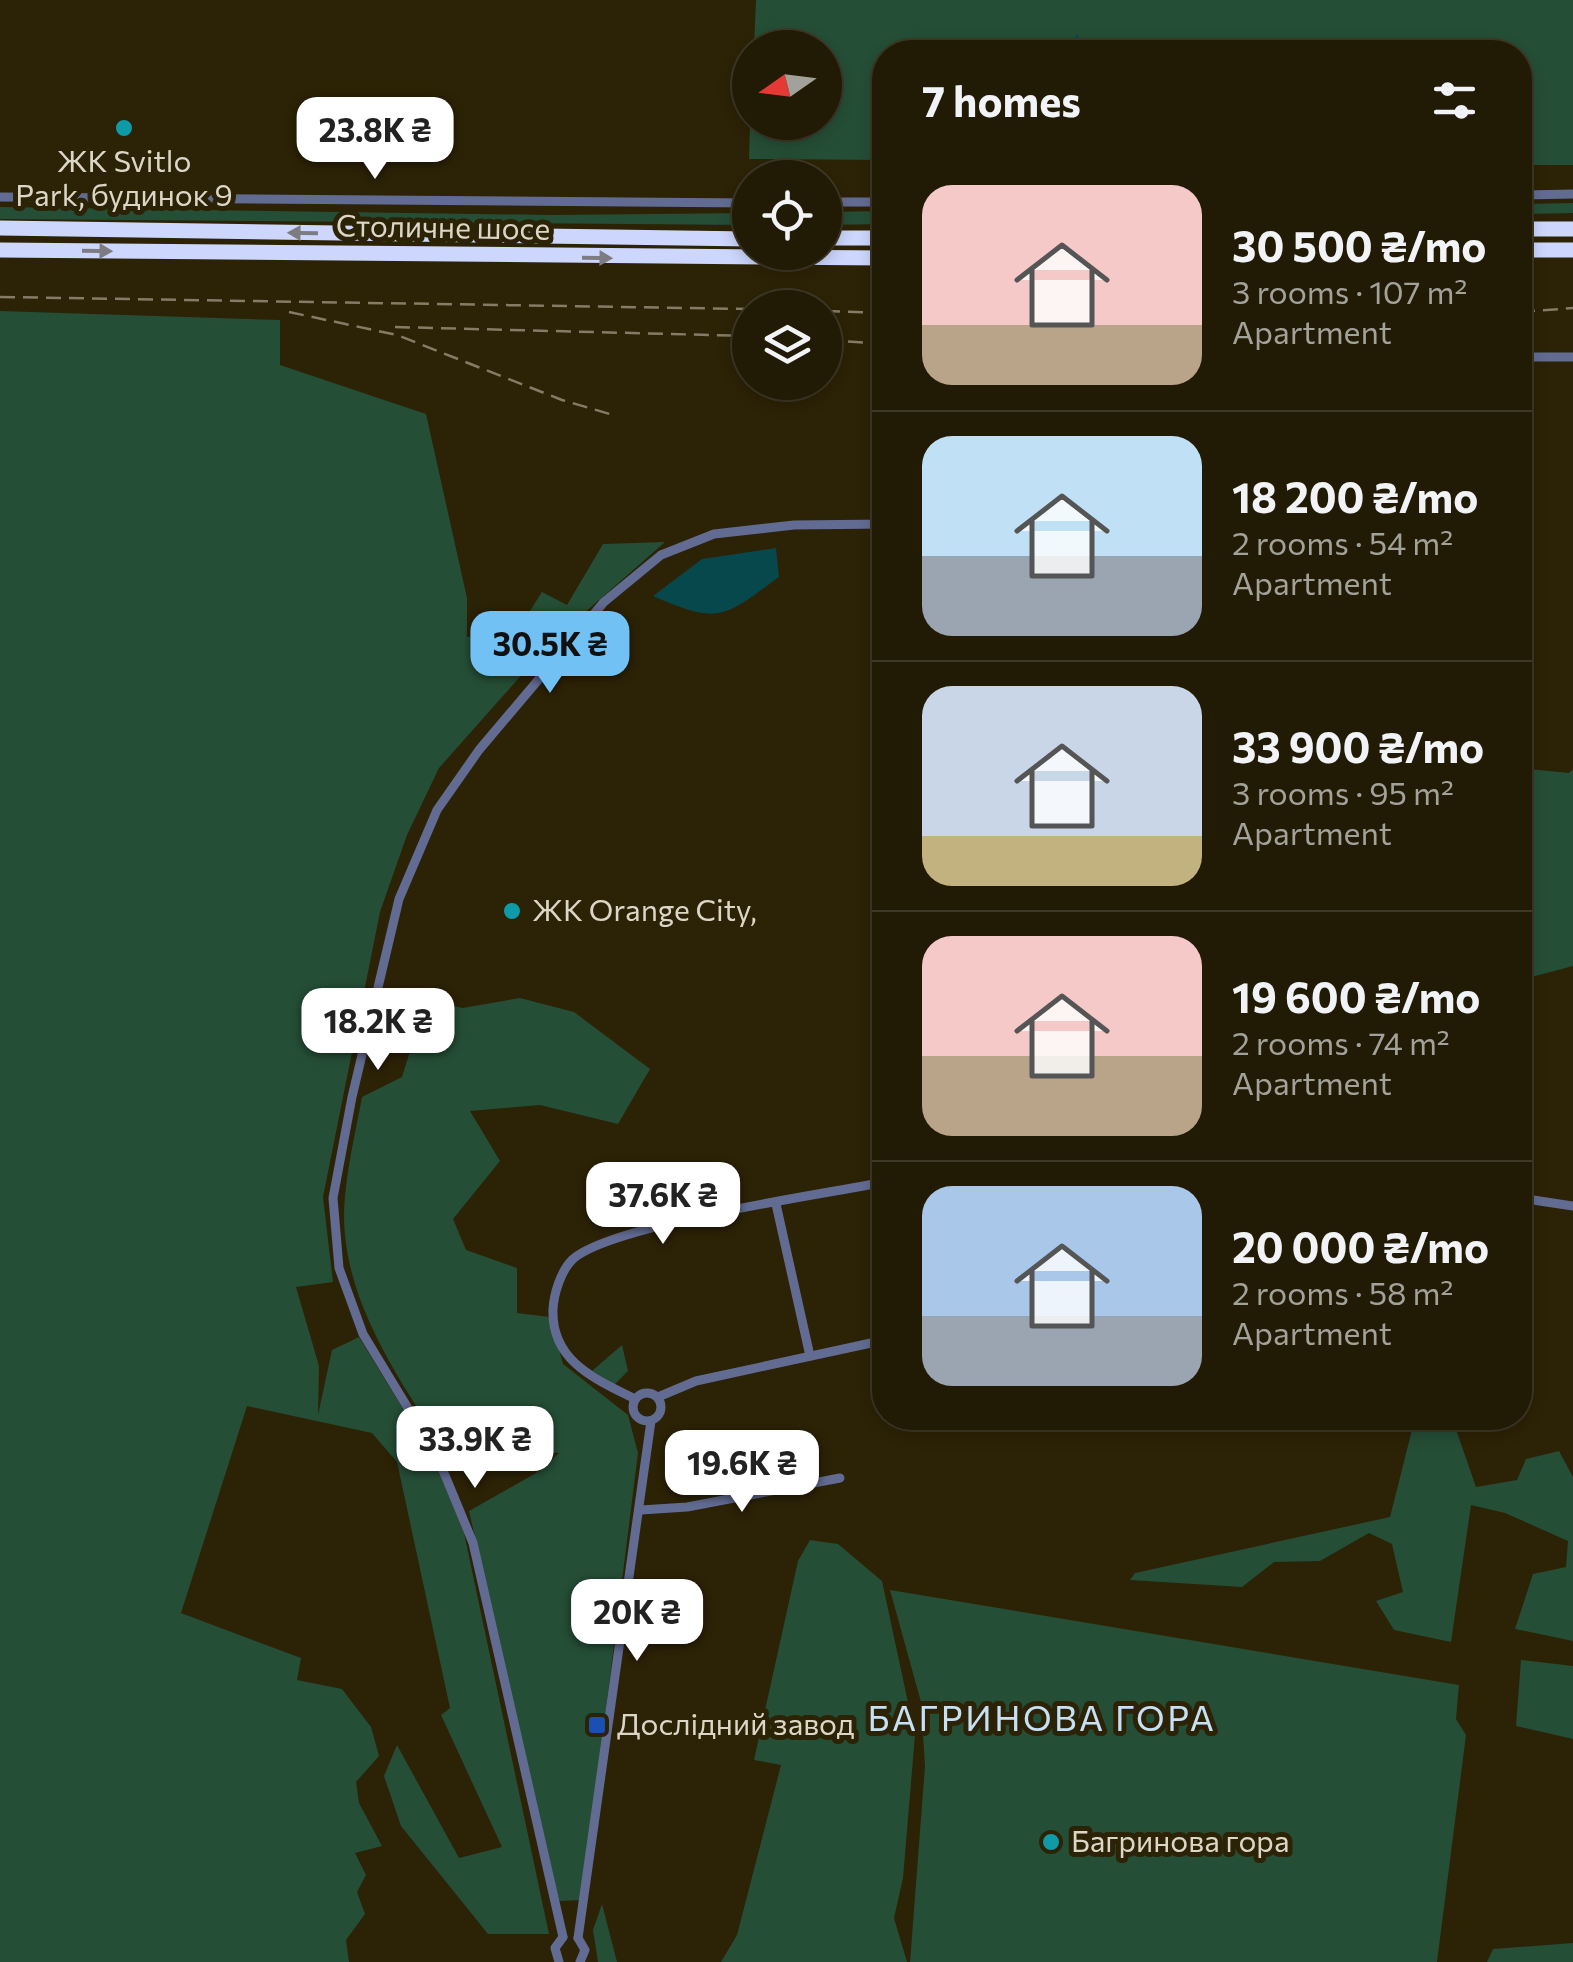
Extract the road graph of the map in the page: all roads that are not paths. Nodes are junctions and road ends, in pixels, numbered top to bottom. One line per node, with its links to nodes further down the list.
1 (1532, 194): 2 (street)
2 (1573, 194)
3 (0, 197): 6 (street, Столичне шосе)
4 (842, 202): 5 (street)
5 (872, 202)
6 (732, 203)
7 (0, 228): 12 (highway, Столичне шосе, one-way to 7)
8 (1573, 228): 9 (highway)
9 (1532, 229)
10 (842, 238): 11 (highway)
11 (872, 238)
12 (732, 239)
13 (0, 250): 16 (highway, Столичне шосе, one-way to 16)
14 (1532, 250): 15 (highway)
15 (1573, 250)
16 (872, 258)
17 (1573, 356): 18 (street)
18 (1532, 357)
19 (872, 524): 31 (street)
20 (872, 1185): 22 (street)
21 (1532, 1200): 23 (street)
22 (776, 1204): 25 (street); 27 (street)
23 (1573, 1206)
24 (872, 1343): 25 (street)
25 (810, 1356): 26 (street)
26 (658, 1397): 27 (street); 28 (street)
27 (634, 1399): 28 (street)
28 (650, 1421): 30 (street)
29 (840, 1478): 30 (street)
30 (641, 1510): 32 (street)
31 (556, 1904): 32 (street); 33 (street)
32 (581, 1904): 34 (street)
33 (564, 1937): 34 (street); 35 (street)
34 (578, 1938): 36 (street)
35 (560, 1962)
36 (580, 1962)

